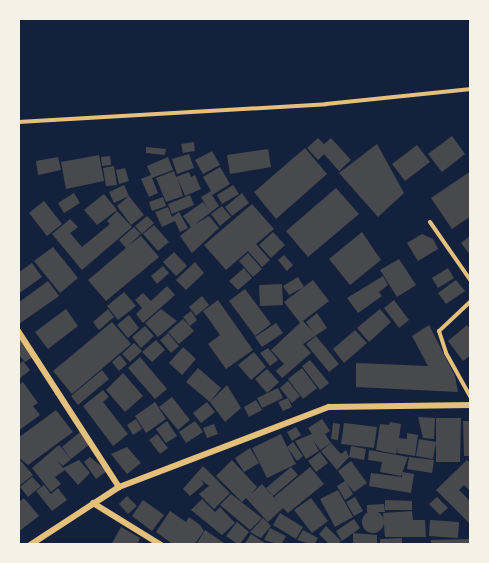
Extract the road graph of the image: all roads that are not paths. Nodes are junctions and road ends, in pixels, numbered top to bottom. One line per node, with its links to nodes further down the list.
1 (471, 89): 2 (lane)
2 (18, 122)
3 (430, 222): 4 (lane)
4 (471, 280)
5 (471, 301): 7 (lane)
6 (18, 331): 9 (street)
7 (471, 399)
8 (471, 405): 9 (street)
9 (119, 487): 10 (street)
10 (93, 503): 11 (street); 12 (street)
11 (30, 545)
12 (161, 545)

